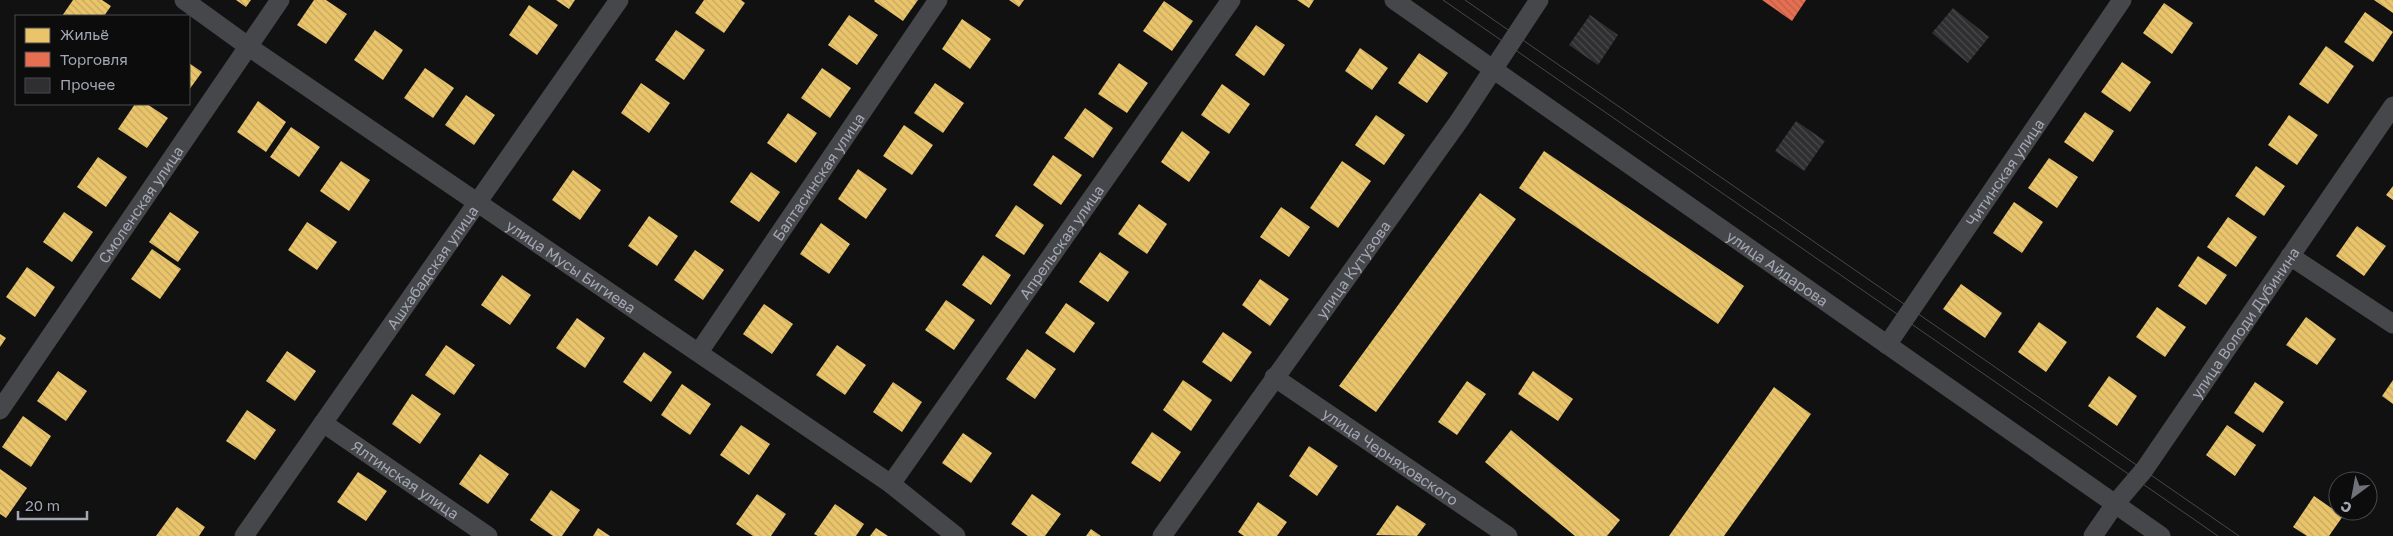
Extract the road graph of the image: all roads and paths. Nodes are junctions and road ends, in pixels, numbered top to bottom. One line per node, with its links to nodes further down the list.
1 (184, 0): 9 (street, улица Мусы Бигиева)
2 (280, 0): 9 (street, Смоленская улица)
3 (619, 0): 12 (street, Ашхабадская улица)
4 (938, 0): 16 (street, Балтасинская улица)
5 (1231, 0): 20 (street, Апрельская улица)
6 (1394, 0): 10 (street, улица Айдарова)
7 (1539, 0): 10 (street, улица Кутузова)
8 (2122, 0): 15 (street, Читинская улица)
9 (249, 47): 12 (street, улица Мусы Бигиева); 18 (street, Смоленская улица)
10 (1493, 68): 15 (street, улица Айдарова); 17 (street, улица Кутузова)
11 (2393, 106): 13 (street, улица Володи Дубинина)
12 (478, 202): 16 (street, улица Мусы Бигиева); 19 (street, Ашхабадская улица)
13 (2290, 256): 14 (street); 21 (street, улица Володи Дубинина)
14 (2393, 324)
15 (1887, 345): 21 (street, улица Айдарова)
16 (699, 352): 20 (street, улица Мусы Бигиева)
17 (1274, 377): 25 (street, улица Кутузова); 26 (street, улица Черняховского)
18 (0, 410)
19 (323, 423): 22 (street, Ашхабадская улица); 23 (street, Ялтинская улица)
20 (891, 484): 24 (street, улица Мусы Бигиева)
21 (2115, 504): 27 (street, улица Володи Дубинина); 28 (street, улица Айдарова)
22 (244, 536)
23 (488, 536)
24 (956, 536)
25 (1162, 536)
26 (1508, 536)
27 (2093, 536)
28 (2160, 536)

